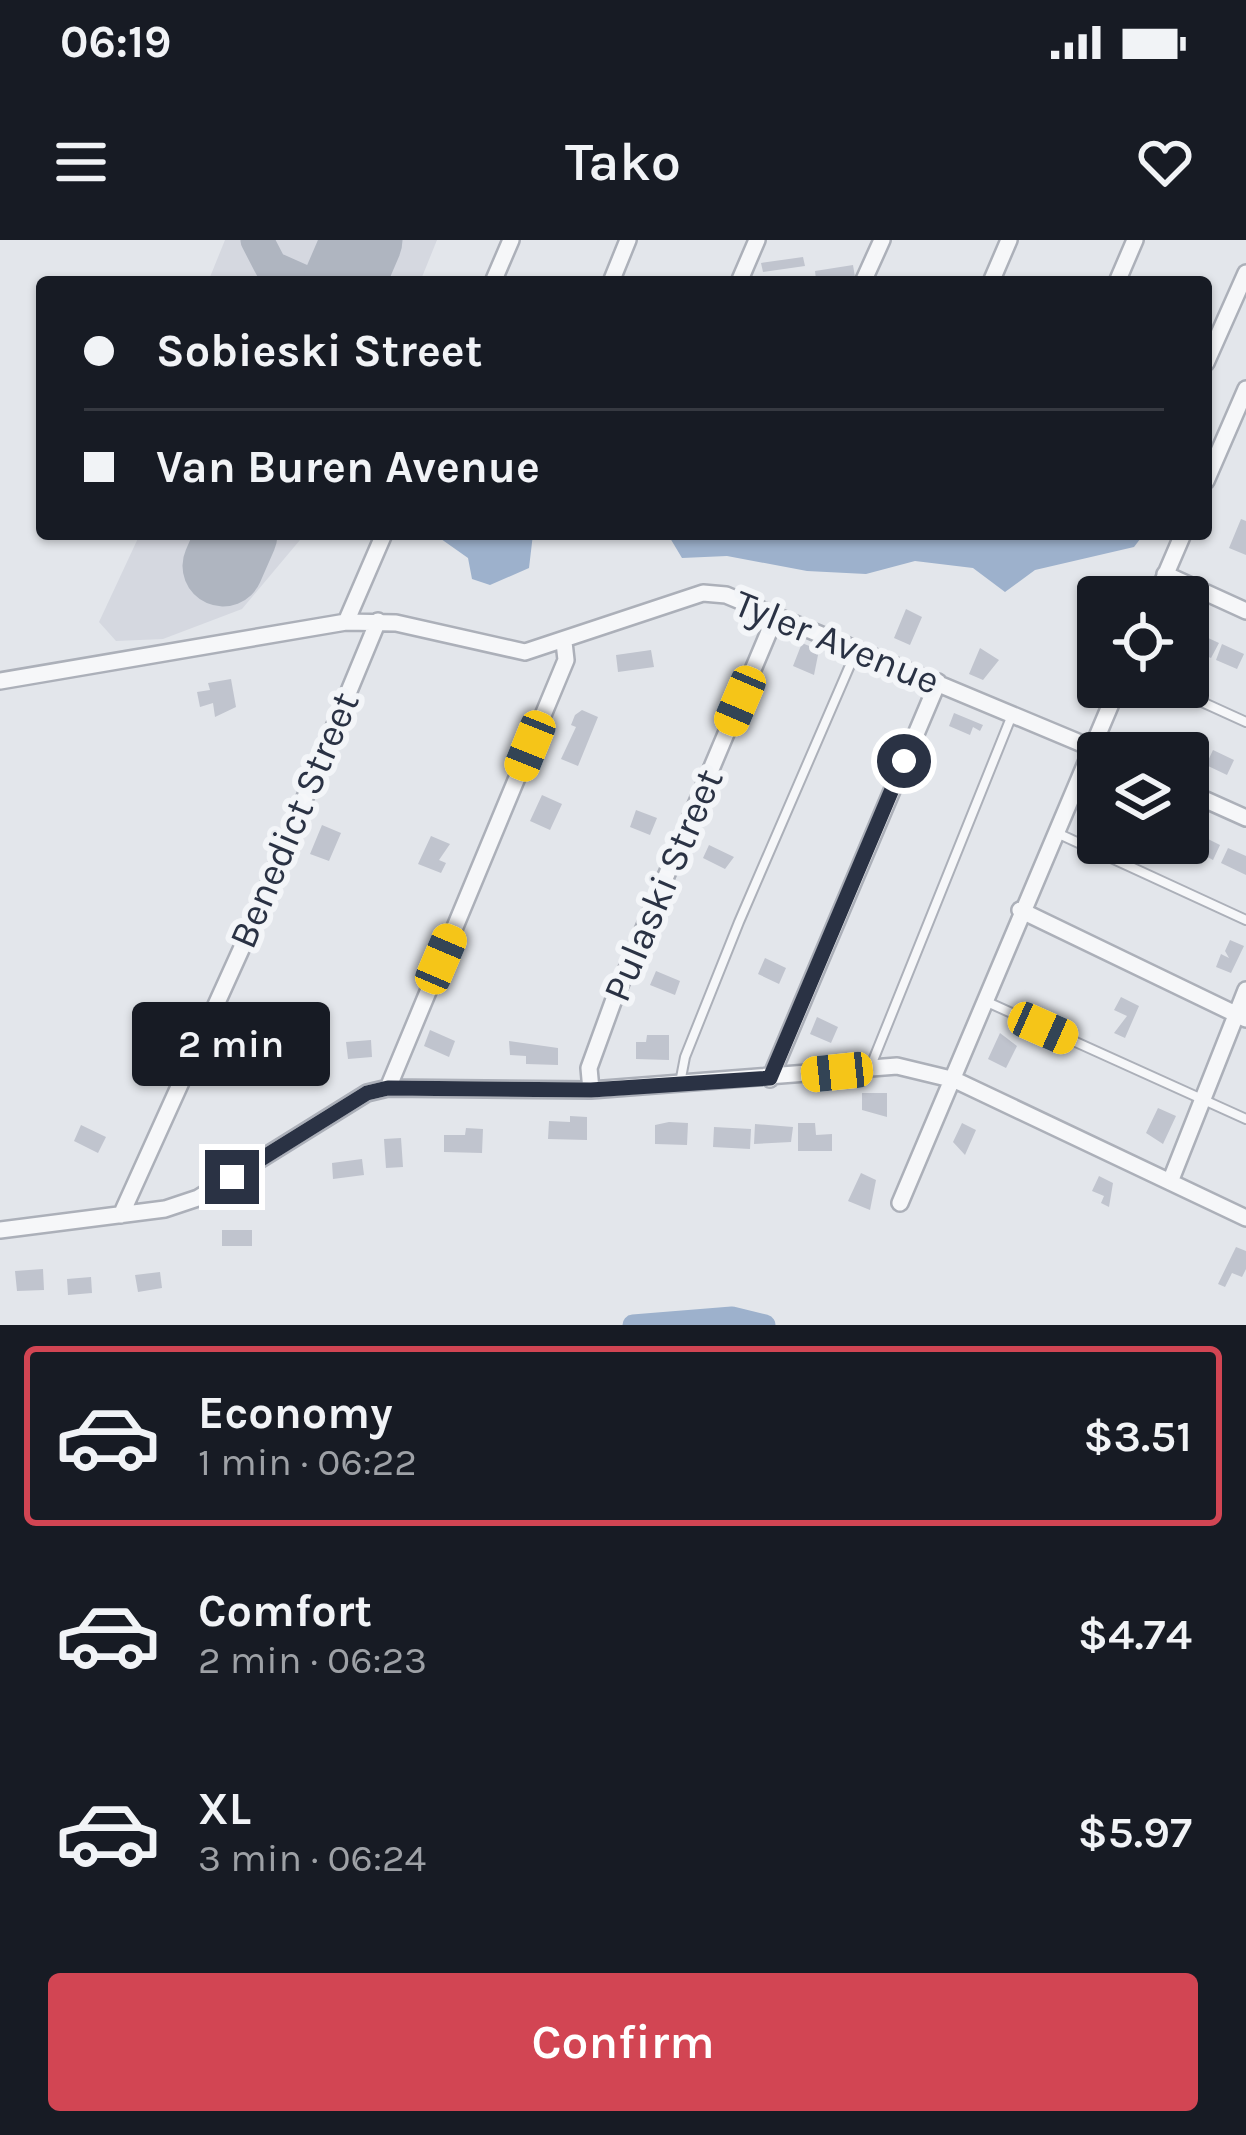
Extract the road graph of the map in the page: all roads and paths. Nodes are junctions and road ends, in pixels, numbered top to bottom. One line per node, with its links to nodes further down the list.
1 (511, 240): 8 (street)
2 (628, 240): 9 (street)
3 (758, 240): 10 (street)
4 (881, 240): 11 (street)
5 (1009, 240): 12 (street)
6 (1135, 240): 13 (street)
7 (1246, 273): 14 (street)
8 (496, 276)
9 (613, 276)
10 (743, 276)
11 (866, 276)
12 (994, 276)
13 (1120, 276)
14 (1212, 350)
15 (1246, 389): 16 (street)
16 (1241, 415): 17 (street)
17 (1212, 470)
18 (381, 540): 24 (street)
19 (1180, 540): 20 (street)
20 (1165, 574): 21 (street)
21 (1246, 611)
22 (776, 615): 25 (street, Tyler Avenue); 26 (street, Tyler Avenue); 47 (street, Pulaski Street)
23 (378, 621): 24 (street, Tyler Avenue); 25 (street, Tyler Avenue); 52 (street, Benedict Street)
24 (346, 622): 27 (street, Tyler Avenue)
25 (564, 642): 46 (street)
26 (857, 649): 28 (street, Tyler Avenue); 45 (lane)
27 (0, 682)
28 (938, 682): 30 (street, Tyler Avenue); 43 (street)
29 (1209, 705): 31 (lane)
30 (1013, 714): 32 (street, Tyler Avenue); 42 (lane)
31 (1246, 722)
32 (1077, 741)
33 (1077, 790): 36 (street)
34 (1209, 801): 35 (street)
35 (1246, 818)
36 (1055, 832): 37 (street); 38 (lane)
37 (1020, 910): 40 (street); 41 (street)
38 (1246, 920)
39 (1246, 991): 41 (street)
40 (985, 1001): 44 (street); 48 (lane)
41 (1241, 1016): 48 (street)
42 (870, 1069): 43 (street); 44 (street)
43 (770, 1078): 45 (street)
44 (955, 1080): 50 (street); 51 (street)
45 (680, 1084): 47 (street)
46 (388, 1088): 47 (street); 52 (street)
47 (591, 1090)
48 (1203, 1099): 49 (lane); 50 (street)
49 (1246, 1119)
50 (1170, 1182): 53 (street)
51 (900, 1203)
52 (121, 1215): 54 (street)
53 (1246, 1218)
54 (0, 1230)

